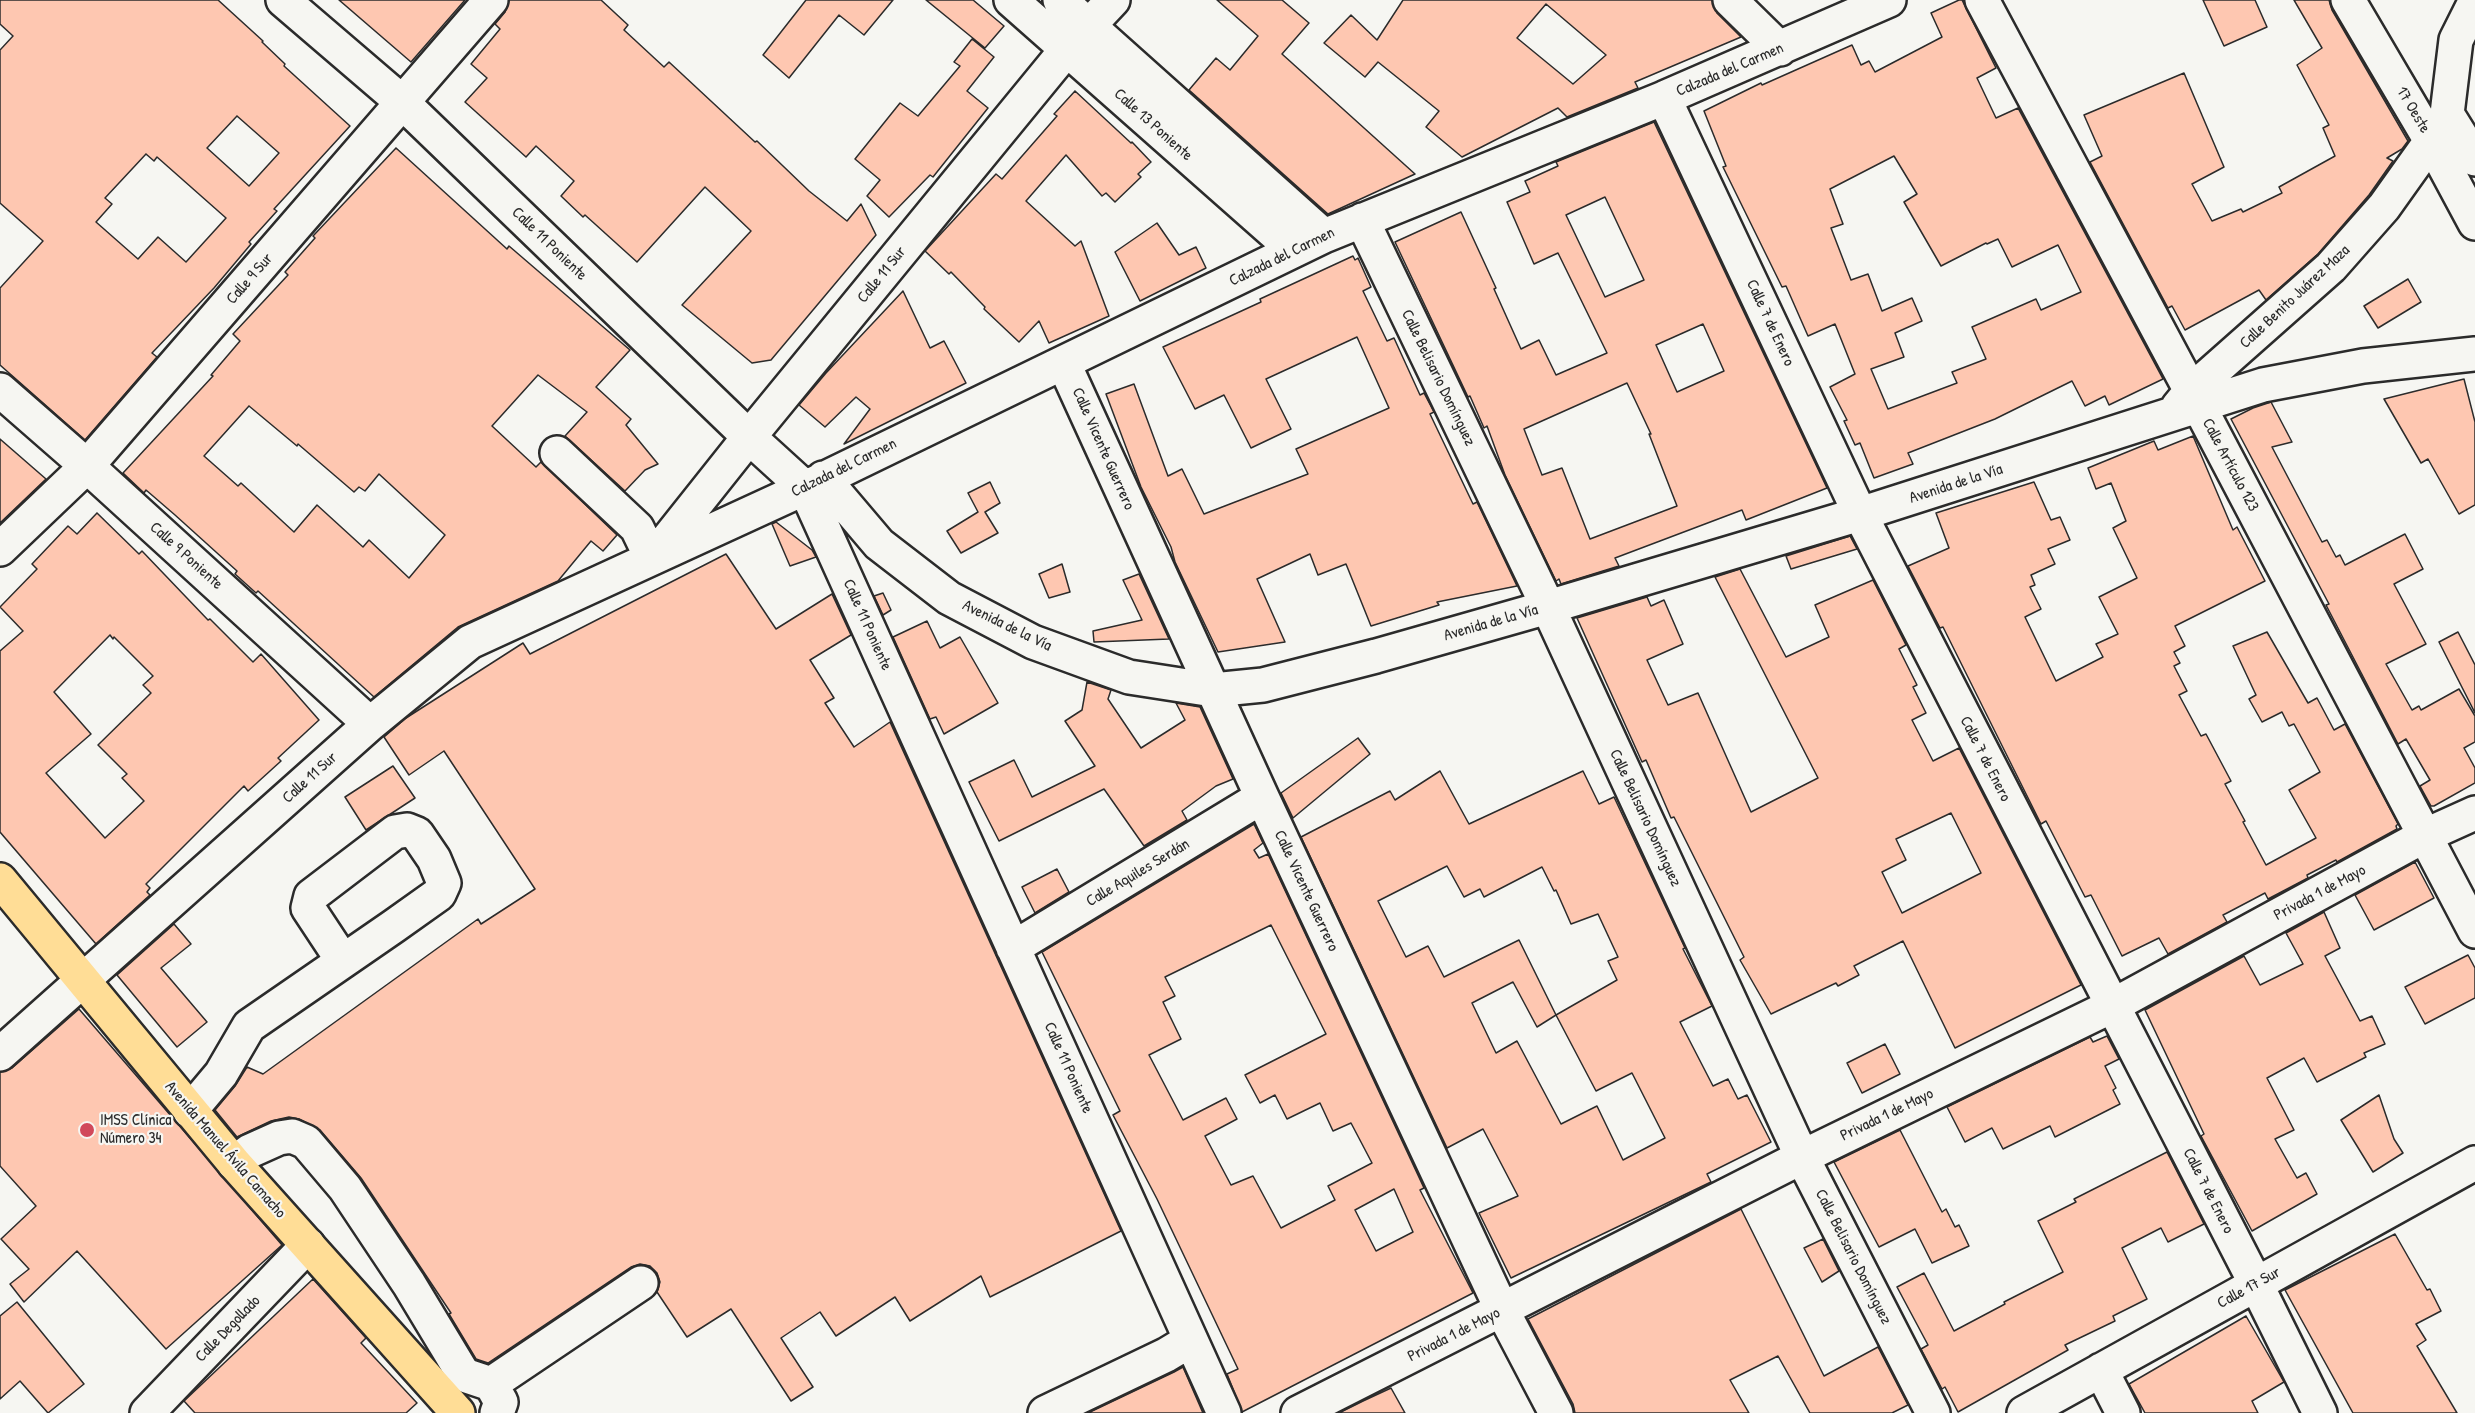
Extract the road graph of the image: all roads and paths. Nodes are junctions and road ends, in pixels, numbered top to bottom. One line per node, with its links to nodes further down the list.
1 (283, 0): 15 (street, Calle 11 Poniente)
2 (491, 0): 15 (street, Calle 9 Sur)
3 (1011, 0): 12 (street, Calle 13 Poniente)
4 (1060, 0): 11 (street, Calle 13 Poniente)
5 (1113, 0): 11 (street, Calle 11 Sur)
6 (1730, 0): 13 (street)
7 (1889, 0): 13 (street, Calzada del Carmen)
8 (1982, 0): 28 (street, Calle Artículo 123)
9 (2348, 0): 17 (street, 17 Oeste)
10 (2475, 2): 16 (street, Calle Benito Juárez Maza)
11 (1090, 26): 12 (street, Calle 11 Sur); 21 (street, Calle 13 Poniente)
12 (1067, 49): 22 (street, Calle 13 Poniente); 29 (street, Calle 11 Sur)
13 (1780, 49): 14 (street, Calzada del Carmen)
14 (1665, 98): 19 (street, Calzada del Carmen); 33 (street, Calle 7 de Enero)
15 (402, 102): 29 (street, Calle 11 Poniente); 31 (street, Calle 9 Sur)
16 (2447, 114): 17 (street, Calle Benito Juárez Maza); 18 (street)
17 (2432, 141): 20 (street, 17 Oeste); 23 (street, Calle Benito Juárez Maza)
18 (2475, 159)
19 (1362, 220): 21 (street, Calzada del Carmen); 37 (street, Calle Belisario Domínguez)
20 (2475, 223)
21 (1324, 236): 22 (street, Calzada del Carmen)
22 (1294, 250): 25 (street, Calzada del Carmen)
23 (2241, 346): 26 (street); 28 (street, Calle Benito Juárez Maza)
24 (2475, 354): 26 (street, Avenida de la Vía)
25 (1064, 364): 32 (street, Calzada del Carmen); 38 (street, Calle Vicente Guerrero)
26 (2262, 385): 28 (street, Avenida de la Vía)
27 (0, 390): 31 (street, Calle 9 Poniente)
28 (2188, 404): 33 (street, Avenida de la Vía); 42 (street, Calle Artículo 123)
29 (749, 437): 32 (street, Calle 11 Poniente); 36 (street, Calle 11 Sur)
30 (557, 453): 36 (street)
31 (87, 466): 35 (street, Calle 9 Sur); 39 (street, Calle 9 Poniente)
32 (814, 483): 34 (street, Calzada del Carmen); 38 (street, Avenida de la Vía); 45 (street, Calle 11 Poniente)
33 (1860, 514): 37 (street, Avenida de la Vía); 48 (street, Calle 7 de Enero)
34 (686, 541): 36 (street, Calle 11 Sur)
35 (0, 549)
36 (653, 556): 39 (street, Calle 11 Sur)
37 (1548, 607): 38 (street, Avenida de la Vía); 51 (street, Calle Belisario Domínguez)
38 (1213, 690): 40 (street, Calle Vicente Guerrero)
39 (370, 724): 47 (street, Calle 11 Sur)
40 (1262, 797): 45 (street, Calle Aquiles Serdán); 57 (street, Calle Vicente Guerrero)
41 (2475, 813): 42 (street, Privada 1 de Mayo)
42 (2424, 837): 44 (street, Calle Artículo 123); 48 (street, Privada 1 de Mayo)
43 (0, 880): 47 (main road, Avenida Manuel Ávila Camacho)
44 (2475, 931)
45 (1013, 948): 58 (street, Calle 11 Poniente)
46 (343, 961): 50 (street)
47 (81, 980): 49 (street, Calle 11 Sur); 50 (main road, Avenida Manuel Ávila Camacho)
48 (2112, 1006): 51 (street, Privada 1 de Mayo); 56 (street, Calle 7 de Enero)
49 (0, 1054)
50 (190, 1111): 52 (main road, Avenida Manuel Ávila Camacho)
51 (1802, 1156): 57 (street, Privada 1 de Mayo); 67 (street, Calle Belisario Domínguez)
52 (234, 1163): 54 (main road, Avenida Manuel Ávila Camacho); 60 (street)
53 (2475, 1163): 56 (street, Calle 17 Sur)
54 (309, 1245): 61 (street, Calle Degollado); 62 (main road, Avenida Manuel Ávila Camacho)
55 (641, 1282): 60 (street)
56 (2256, 1284): 59 (street, Calle 17 Sur); 70 (street, Calle 7 de Enero)
57 (1502, 1310): 65 (street, Privada 1 de Mayo); 66 (street, Calle Vicente Guerrero)
58 (1191, 1340): 63 (street); 64 (street, Calle 11 Poniente)
59 (2102, 1370): 68 (street, Calle 17 Sur); 69 (street)
60 (494, 1398)
61 (159, 1409)
62 (458, 1413)
63 (1045, 1413)
64 (1224, 1413)
65 (1298, 1413)
66 (1556, 1413)
67 (1934, 1413)
68 (2024, 1413)
69 (2123, 1413)
70 (2320, 1413)

